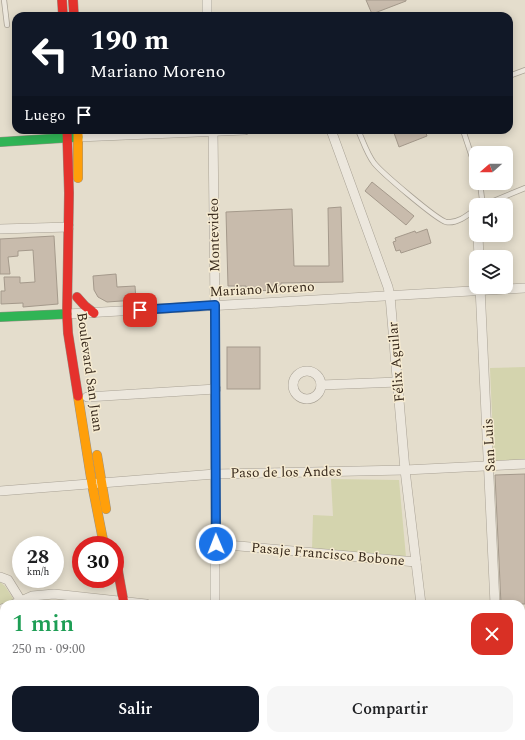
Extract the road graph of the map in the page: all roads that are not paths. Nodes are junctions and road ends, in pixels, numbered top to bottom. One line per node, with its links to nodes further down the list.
1 (4, 0): 8 (lane)
2 (62, 0): 5 (main road)
3 (73, 0): 6 (main road)
4 (207, 0): 7 (street)
5 (62, 12)
6 (74, 12)
7 (208, 12)
8 (7, 26)
9 (525, 70): 10 (lane)
10 (513, 74)
11 (67, 134): 12 (main road); 17 (main road); 23 (main road, Boulevard San Juan)
12 (78, 134): 19 (main road)
13 (213, 134): 30 (street, Montevideo)
14 (332, 134): 29 (street, Félix Aguilar)
15 (360, 134): 22 (lane)
16 (464, 134): 18 (lane)
17 (0, 142)
18 (469, 148)
19 (78, 184)
20 (525, 188): 21 (lane)
21 (501, 198)
22 (469, 215)
23 (69, 227): 24 (street); 33 (main road, Boulevard San Juan)
24 (0, 229)
25 (513, 288): 26 (street, Mariano Moreno)
26 (525, 288)
27 (469, 289): 29 (street, Mariano Moreno)
28 (480, 294): 42 (street, San Luis)
29 (390, 296): 30 (street, Mariano Moreno); 37 (street, Félix Aguilar)
30 (215, 305): 32 (street, Mariano Moreno); 39 (street, Montevideo)
31 (77, 313): 32 (street, Mariano Moreno); 32 (main road, Boulevard San Juan); 33 (street, Mariano Moreno); 35 (main road, Boulevard San Juan)
32 (94, 313)
33 (67, 314): 34 (main road, Mariano Moreno); 46 (main road, Boulevard San Juan)
34 (0, 317)
35 (77, 325)
36 (80, 353): 40 (main road, Boulevard San Juan)
37 (398, 382): 38 (street); 43 (street, Félix Aguilar)
38 (321, 385)
39 (216, 389): 40 (street); 44 (street, Montevideo)
40 (87, 397): 45 (main road, Boulevard San Juan)
41 (525, 464): 42 (street, Paso de los Andes)
42 (490, 465): 43 (street, Paso de los Andes); 62 (street, San Luis)
43 (405, 470): 44 (street, Paso de los Andes); 51 (street, Félix Aguilar)
44 (215, 474): 45 (street, Paso de los Andes); 50 (street, Montevideo)
45 (102, 483): 46 (street, Paso de los Andes); 49 (main road, Boulevard San Juan)
46 (92, 484): 47 (street, Paso de los Andes); 48 (main road, Boulevard San Juan)
47 (0, 491)
48 (102, 536)
49 (112, 536)
50 (216, 544): 51 (street, Pasaje Francisco Bobone); 60 (street, Montevideo)
51 (416, 562): 61 (street, Félix Aguilar)
52 (0, 576): 55 (street)
53 (115, 588): 58 (main road)
54 (119, 588): 59 (main road)
55 (17, 600)
56 (23, 600): 57 (street)
57 (100, 600)
58 (119, 600)
59 (120, 600)
60 (215, 600)
61 (421, 600)
62 (496, 600)

